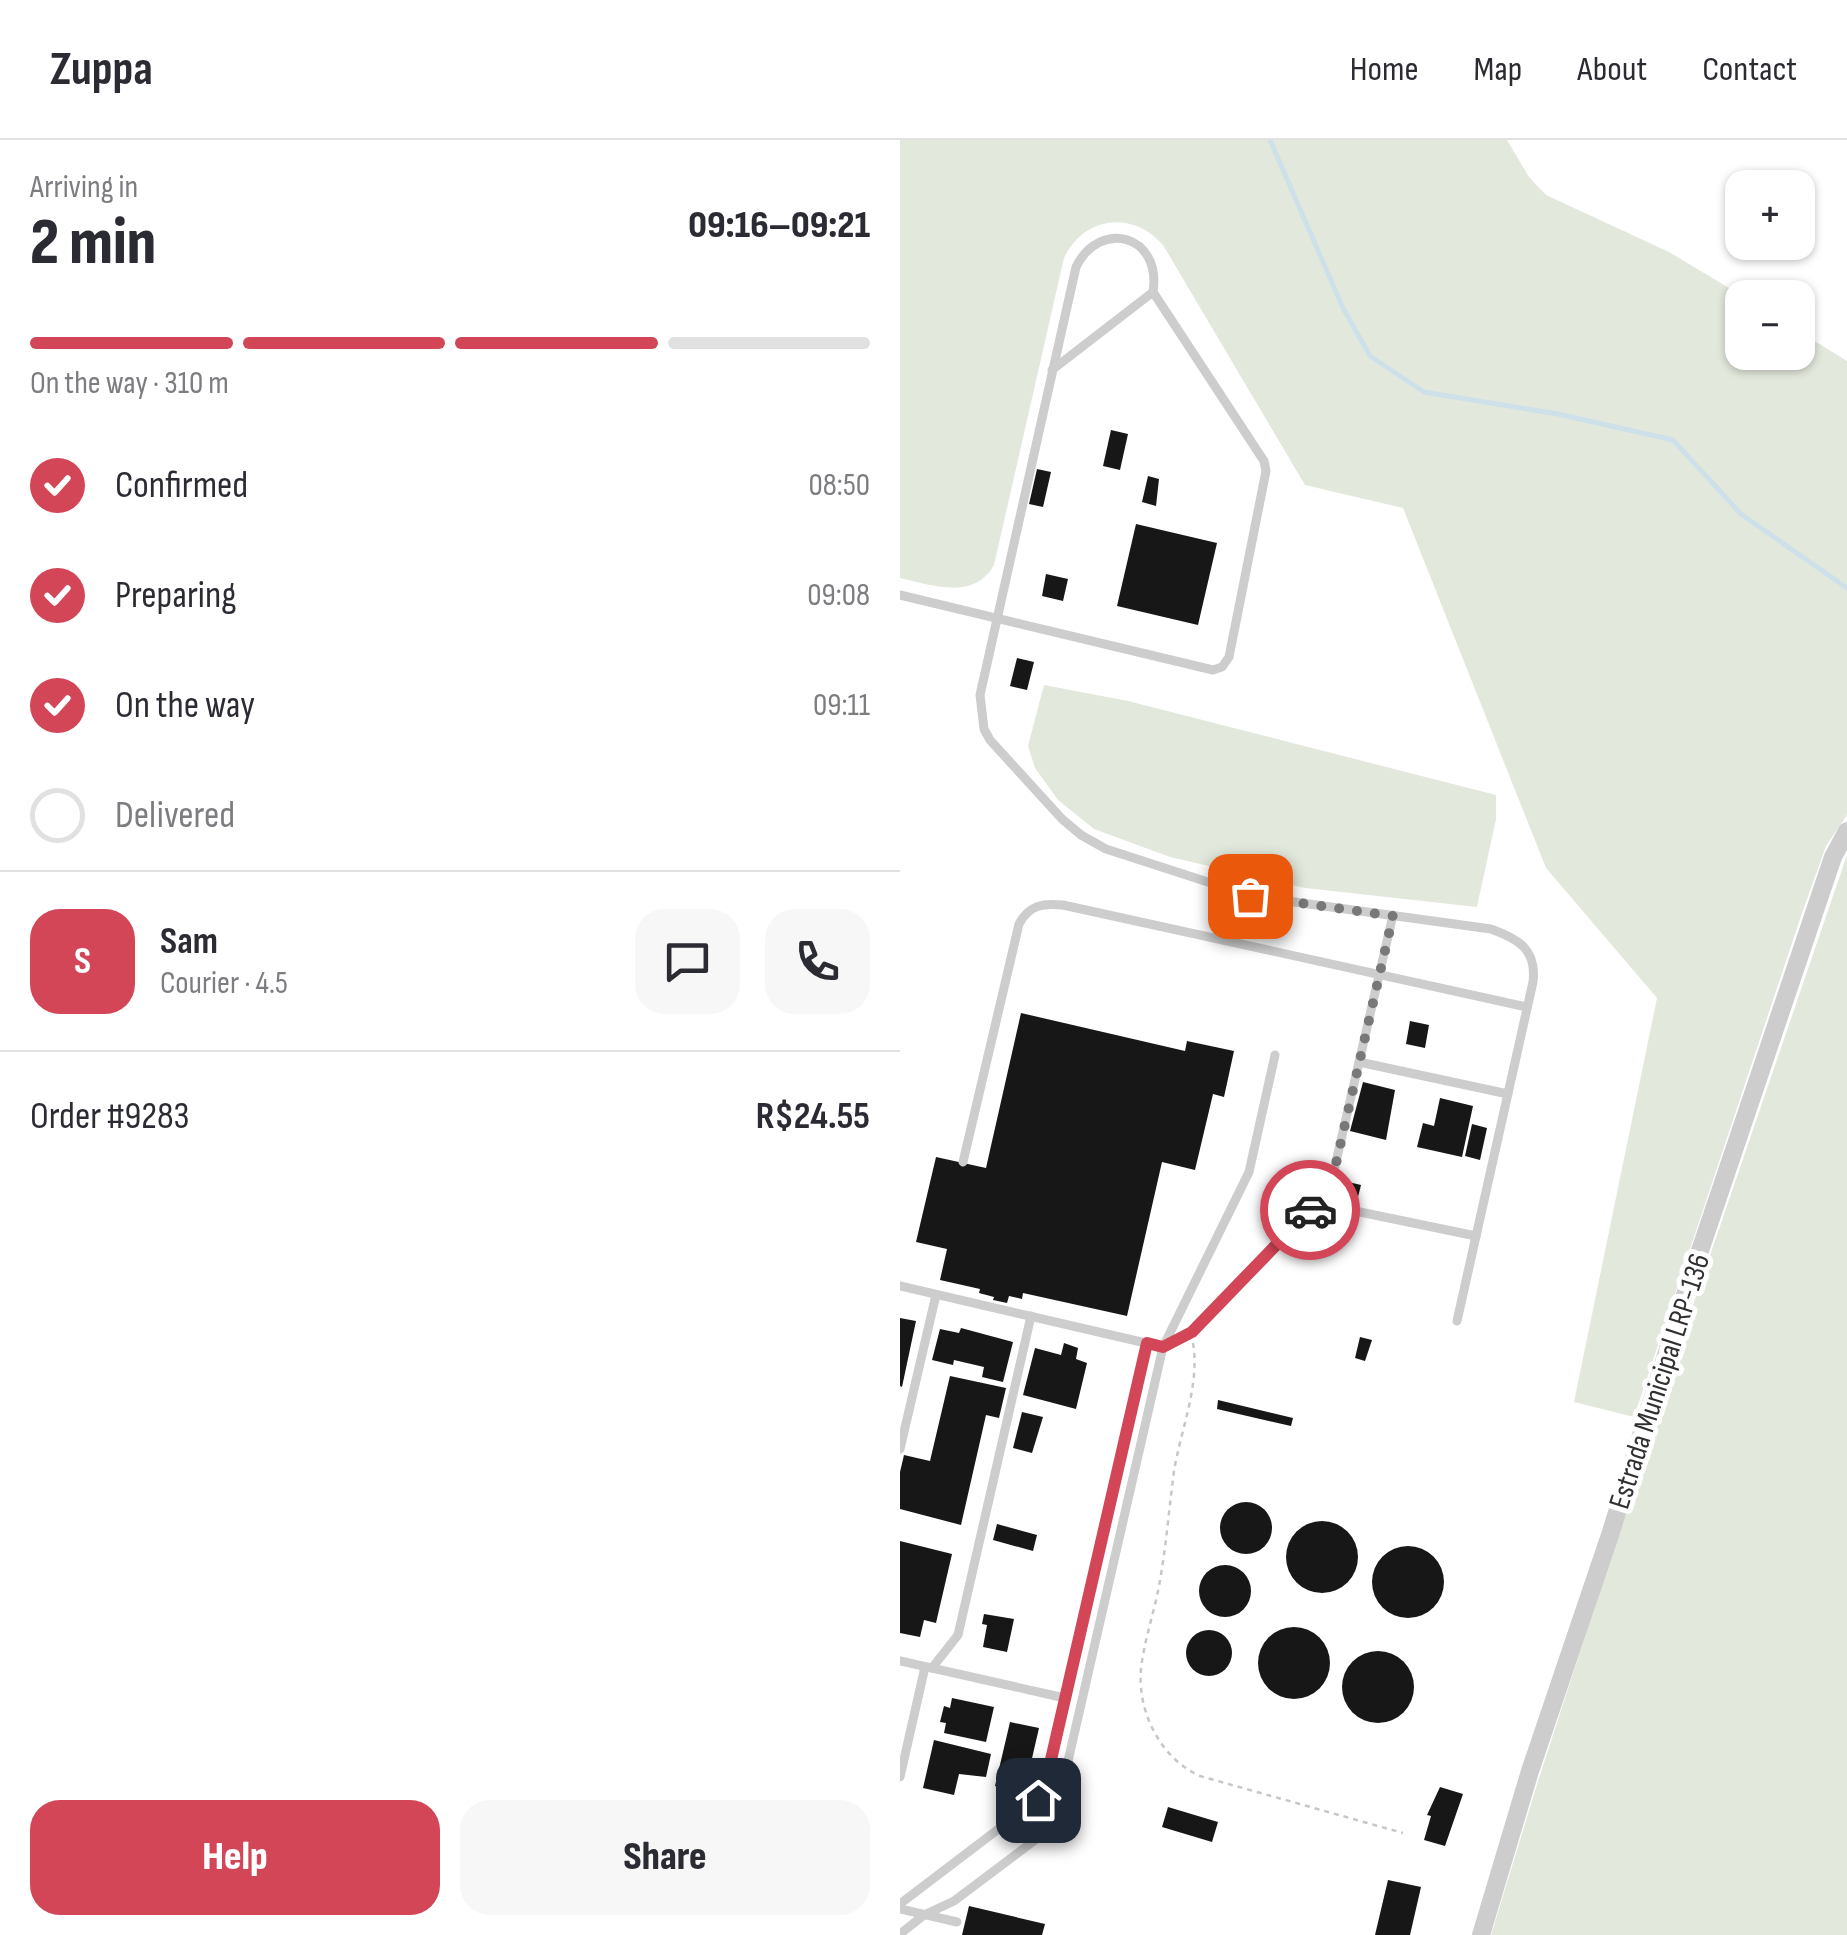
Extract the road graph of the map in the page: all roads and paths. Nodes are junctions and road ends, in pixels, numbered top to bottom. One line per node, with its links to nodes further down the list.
1 (1153, 292): 2 (lane); 2 (lane); 4 (lane)
2 (1052, 370): 4 (lane)
3 (900, 596): 4 (lane)
4 (998, 620): 6 (lane)
5 (1847, 832): 32 (street, Estrada Municipal LRP-136)
6 (1393, 916): 7 (lane); 8 (lane)
7 (1379, 974): 8 (lane); 10 (lane); 12 (lane)
8 (1527, 1007): 11 (lane)
9 (1275, 1055): 21 (lane)
10 (1360, 1062): 11 (lane); 13 (lane)
11 (1508, 1094): 14 (lane)
12 (962, 1162)
13 (1326, 1205): 14 (lane); 19 (lane)
14 (1476, 1236): 18 (lane)
15 (900, 1286): 16 (lane)
16 (936, 1295): 17 (lane); 22 (lane)
17 (1032, 1316): 20 (lane); 24 (lane)
18 (1457, 1321)
19 (1192, 1332): 21 (lane); 27 (path)
20 (1147, 1343): 21 (lane); 25 (lane)
21 (1163, 1347): 29 (lane)
22 (900, 1448)
23 (900, 1661): 24 (lane)
24 (928, 1667): 25 (lane); 26 (lane)
25 (1066, 1698): 28 (lane)
26 (900, 1777)
27 (1403, 1833)
28 (900, 1906): 29 (lane)
29 (924, 1915): 30 (lane); 31 (lane)
30 (957, 1922)
31 (900, 1934)
32 (1480, 1935)

